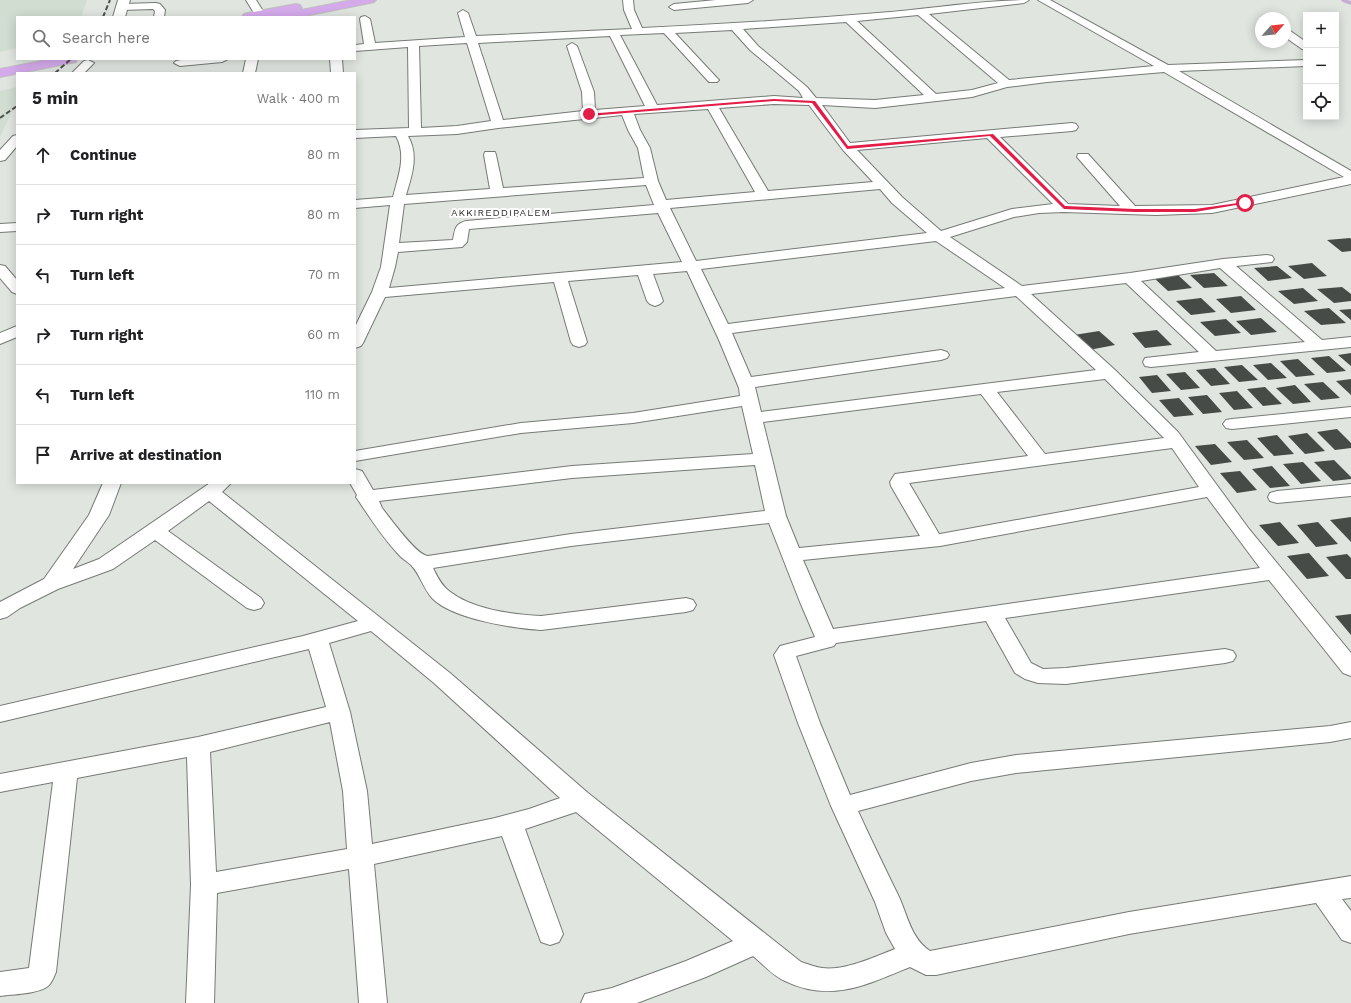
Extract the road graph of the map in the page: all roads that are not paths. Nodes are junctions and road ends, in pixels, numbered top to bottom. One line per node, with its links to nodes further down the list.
1 (251, 0): 12 (street)
2 (335, 0): 12 (main road)
3 (370, 0): 14 (main road)
4 (628, 0): 20 (street)
5 (748, 0): 8 (street)
6 (1024, 0): 10 (street)
7 (1043, 0): 38 (street)
8 (672, 3): 18 (street)
9 (122, 8): 13 (street)
10 (920, 12): 15 (street); 44 (street)
11 (463, 13): 23 (street)
12 (253, 14)
13 (159, 16)
14 (286, 16)
15 (848, 18): 17 (street); 45 (street)
16 (365, 20): 26 (street)
17 (734, 26): 18 (street); 46 (street)
18 (690, 29): 19 (street)
19 (667, 30): 20 (street); 43 (street)
20 (638, 31): 21 (street)
21 (613, 32): 23 (street); 48 (street)
22 (1291, 36): 25 (street)
23 (472, 39): 24 (street); 51 (street)
24 (414, 43): 26 (street); 54 (street)
25 (1303, 45)
26 (370, 46): 28 (street)
27 (572, 46): 50 (street)
28 (356, 48)
29 (31, 60): 37 (main road)
30 (66, 60): 42 (main road)
31 (215, 60): 36 (street)
32 (252, 60): 40 (street)
33 (336, 60): 41 (street)
34 (88, 63): 39 (street)
35 (1303, 63): 38 (street)
36 (179, 65)
37 (0, 66)
38 (1166, 68): 44 (street); 62 (street)
39 (79, 72)
40 (249, 72)
41 (337, 72)
42 (0, 73)
43 (713, 80)
44 (1007, 84): 45 (street)
45 (934, 98): 46 (street)
46 (813, 102): 47 (street); 58 (street)
47 (711, 104): 48 (street); 68 (street)
48 (653, 110): 49 (street)
49 (627, 112): 50 (street); 63 (street)
50 (589, 114): 51 (street)
51 (498, 124): 54 (street)
52 (1072, 127): 56 (street)
53 (400, 132): 54 (street); 55 (street); 69 (street)
54 (415, 132)
55 (356, 134)
56 (991, 135): 58 (street); 72 (street)
57 (16, 140): 60 (street)
58 (847, 147): 65 (street)
59 (490, 155): 66 (street)
60 (0, 157)
61 (1083, 158): 73 (street)
62 (1349, 174): 64 (street)
63 (651, 181): 66 (street); 71 (street)
64 (1334, 183): 67 (street); 73 (street)
65 (883, 185): 68 (street); 76 (street)
66 (497, 192): 69 (street)
67 (1351, 195)
68 (764, 196): 71 (street)
69 (399, 200): 70 (street); 77 (street)
70 (356, 204)
71 (662, 206): 77 (street); 80 (street)
72 (1064, 208): 73 (street); 76 (street)
73 (1131, 210)
74 (16, 227): 75 (street)
75 (0, 228)
76 (939, 236): 80 (street); 86 (street)
77 (392, 248): 87 (street)
78 (1267, 259): 79 (street)
79 (1223, 263): 84 (street); 95 (street)
80 (691, 266): 82 (street); 89 (street)
81 (0, 269): 85 (street)
82 (644, 270): 83 (street); 88 (street)
83 (560, 278): 87 (street); 93 (street)
84 (1130, 278): 86 (street); 97 (street)
85 (16, 288)
86 (1019, 291): 89 (street); 99 (street)
87 (379, 293): 92 (street)
88 (655, 300)
89 (722, 330): 101 (street)
90 (16, 331): 91 (street)
91 (0, 339)
92 (356, 341)
93 (579, 342)
94 (1351, 342): 95 (street)
95 (1318, 345): 97 (street)
96 (941, 355): 101 (street)
97 (1212, 356): 98 (street)
98 (1151, 362)
99 (1109, 374): 100 (street); 104 (street)
100 (985, 388): 101 (street); 107 (street)
101 (749, 401): 105 (street); 106 (street)
102 (1351, 412): 103 (street)
103 (1232, 424)
104 (1176, 442): 107 (street); 112 (street)
105 (356, 456)
106 (762, 459): 113 (street); 115 (street)
107 (1040, 460): 117 (street)
108 (356, 477): 113 (street)
109 (112, 484): 121 (street)
110 (216, 488): 116 (street); 126 (street)
111 (1351, 490): 114 (street)
112 (1212, 491): 117 (street); 120 (street)
113 (366, 496): 119 (street)
114 (1277, 497)
115 (776, 516): 118 (street); 119 (street)
116 (155, 531): 121 (street); 122 (street)
117 (933, 541): 118 (street)
118 (791, 555): 127 (street)
119 (420, 562): 123 (street)
120 (1274, 573): 125 (street); 130 (street)
121 (51, 584): 124 (street)
122 (254, 603)
123 (686, 605)
124 (0, 612)
125 (992, 614): 127 (street); 129 (street)
126 (375, 623): 128 (street); 137 (street)
127 (826, 637): 138 (street)
128 (317, 639): 131 (street); 132 (street)
129 (1225, 656)
130 (1351, 668)
131 (339, 712): 134 (street); 140 (street)
132 (0, 714)
133 (1351, 730): 138 (street)
134 (198, 746): 135 (street); 141 (street)
135 (66, 771): 136 (street); 148 (street)
136 (0, 783)
137 (579, 800): 139 (street); 146 (street)
138 (843, 806): 147 (street)
139 (511, 824): 140 (street); 145 (street)
140 (361, 858): 141 (street); 150 (street)
141 (204, 885): 149 (street)
142 (1351, 887): 143 (street)
143 (1322, 891): 144 (street); 147 (street)
144 (1351, 932)
145 (550, 934)
146 (756, 943): 147 (street); 151 (street)
147 (913, 954)
148 (0, 984)
149 (200, 1003)
150 (373, 1003)
151 (594, 1003)

